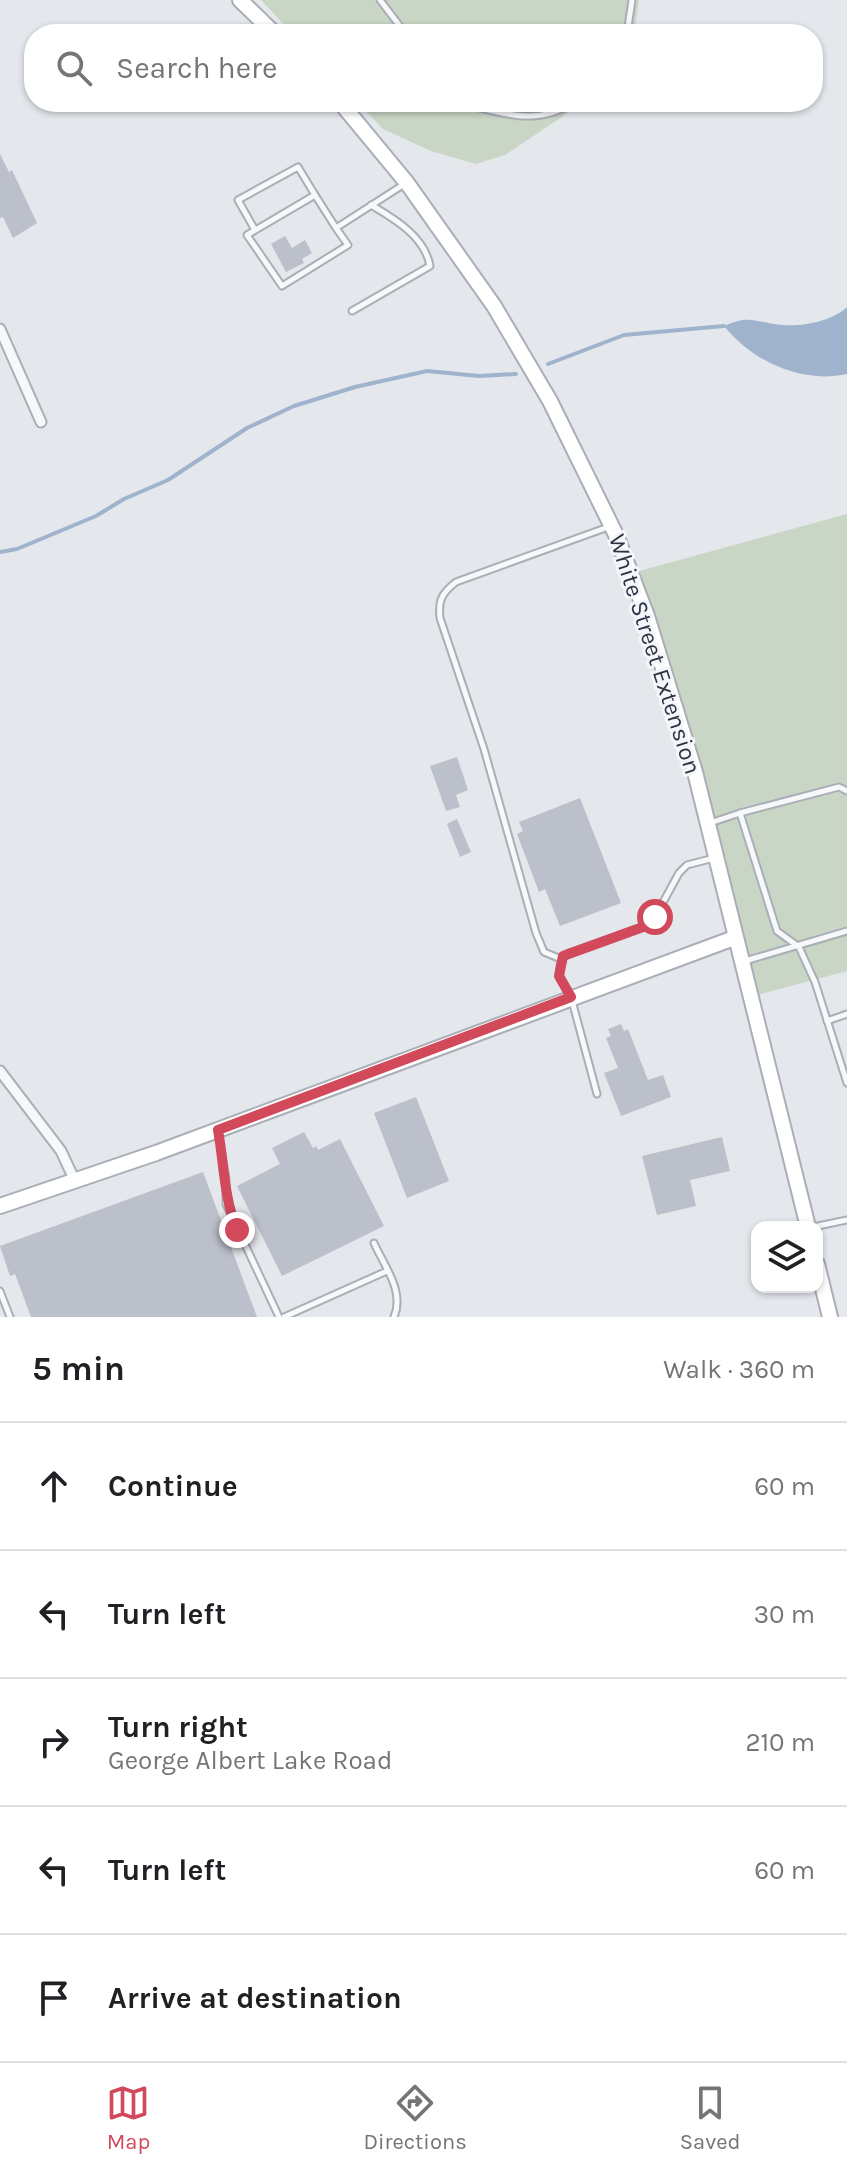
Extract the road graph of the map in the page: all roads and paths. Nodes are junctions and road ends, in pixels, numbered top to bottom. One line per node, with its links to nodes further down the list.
1 (240, 0): 4 (street)
2 (380, 0): 5 (lane)
3 (632, 0): 6 (lane)
4 (265, 24)
5 (398, 24)
6 (628, 24)
7 (348, 112): 10 (street, White Street Extension)
8 (496, 112): 9 (lane)
9 (555, 112)
10 (407, 183): 12 (lane); 18 (street, White Street Extension)
11 (315, 195): 13 (lane); 14 (lane); 14 (lane)
12 (371, 205): 13 (lane); 15 (lane)
13 (336, 228): 14 (lane)
14 (255, 230)
15 (352, 311)
16 (0, 329): 17 (street)
17 (41, 422)
18 (612, 526): 21 (street, White Street Extension); 26 (lane)
19 (847, 791): 20 (lane)
20 (740, 813): 21 (lane); 25 (lane)
21 (708, 823): 22 (street, White Street Extension)
22 (717, 857): 24 (street, White Street Extension); 26 (lane)
23 (847, 931): 25 (lane)
24 (734, 938): 27 (street, White Street Extension); 28 (street)
25 (799, 947): 27 (lane); 30 (lane)
26 (561, 959): 28 (lane)
27 (741, 962): 37 (street, White Street Extension)
28 (571, 997): 33 (lane); 34 (street)
29 (847, 1014): 30 (lane)
30 (827, 1021): 32 (lane)
31 (0, 1071): 35 (street)
32 (847, 1083)
33 (597, 1094)
34 (218, 1130): 35 (street); 45 (lane)
35 (75, 1181): 36 (street)
36 (0, 1206)
37 (808, 1221)
38 (846, 1221): 39 (lane)
39 (823, 1225)
40 (374, 1243): 41 (lane)
41 (387, 1271): 45 (lane); 46 (lane)
42 (823, 1288): 47 (street)
43 (0, 1291): 44 (lane)
44 (10, 1317)
45 (282, 1317)
46 (394, 1317)
47 (830, 1317)

